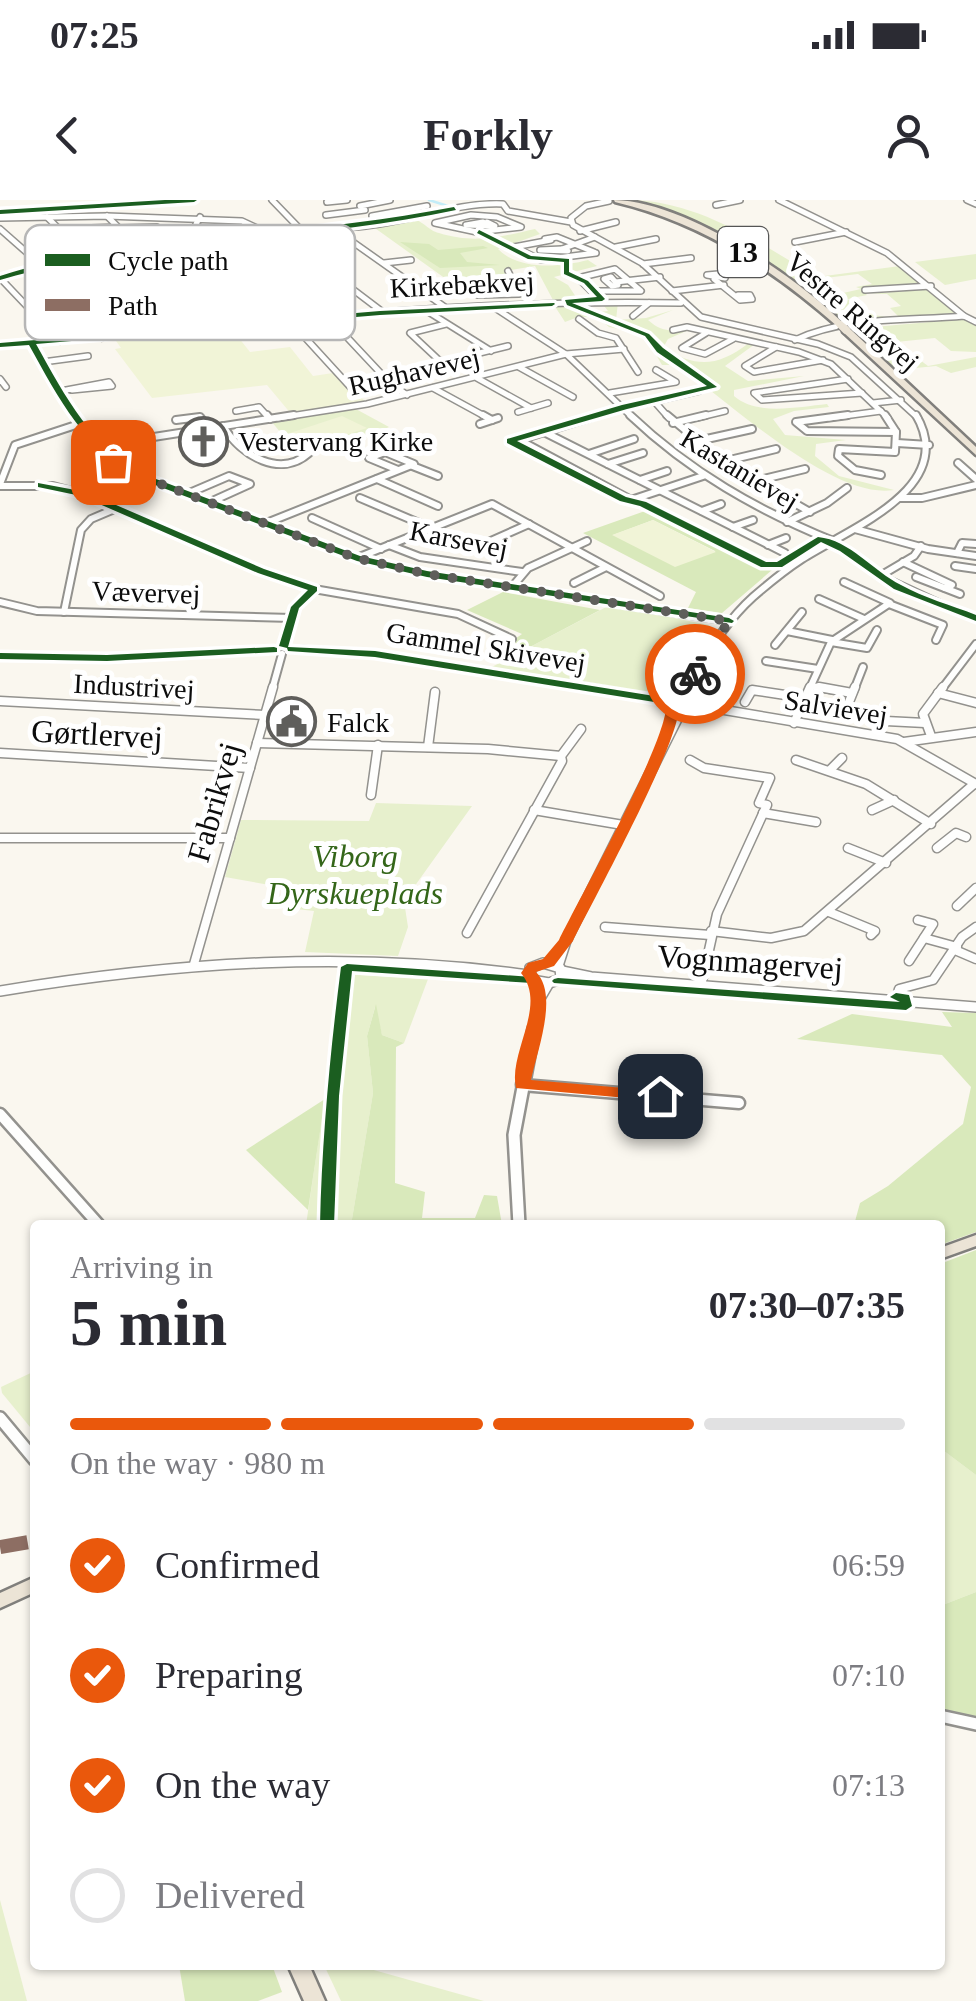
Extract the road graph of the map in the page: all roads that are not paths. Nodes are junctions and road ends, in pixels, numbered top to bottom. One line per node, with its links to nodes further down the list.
1 (272, 200): 35 (street)
2 (350, 200): 10 (street); 15 (street)
3 (390, 200): 15 (street)
4 (511, 200): 11 (street)
5 (740, 200): 13 (street)
6 (778, 200): 40 (street)
7 (967, 200): 12 (street)
8 (602, 201): 9 (main road, 13); 25 (street)
9 (624, 201): 157 (main road, Vestre Ringvej / 13)
10 (327, 202)
11 (503, 204): 16 (street); 28 (street)
12 (976, 204)
13 (716, 205)
14 (427, 206): 18 (street)
15 (362, 208): 17 (street); 18 (street)
16 (516, 213): 23 (street); 25 (street)
17 (326, 215)
18 (372, 216): 28 (street)
19 (47, 217): 21 (street); 22 (street); 29 (street)
20 (200, 217): 22 (street); 27 (street); 32 (street)
21 (0, 218)
22 (109, 219): 30 (street); 31 (street)
23 (503, 219): 23 (street); 24 (street)
24 (487, 222)
25 (571, 222): 39 (street)
26 (616, 222): 39 (street)
27 (250, 223): 33 (street); 34 (street)
28 (380, 224): 36 (street)
29 (55, 225)
30 (93, 225)
31 (115, 225)
32 (197, 225)
33 (245, 225)
34 (254, 225)
35 (296, 225)
36 (355, 226)
37 (0, 229): 50 (street)
38 (539, 230): 41 (street)
39 (580, 231): 42 (street)
40 (849, 232): 46 (street); 65 (street)
41 (554, 237): 43 (street); 45 (street)
42 (595, 237): 45 (street); 48 (street)
43 (545, 239): 45 (street); 51 (street)
44 (656, 239): 48 (street)
45 (570, 242): 49 (street); 51 (street)
46 (796, 242)
47 (355, 243): 55 (street)
48 (616, 247): 56 (street)
49 (562, 249)
50 (25, 252)
51 (596, 253): 52 (street)
52 (588, 258)
53 (690, 258): 56 (street)
54 (411, 260): 55 (street)
55 (384, 263): 78 (street)
56 (643, 264): 60 (street)
57 (25, 270): 59 (street)
58 (508, 271): 67 (street)
59 (1, 277): 73 (street)
60 (660, 277): 62 (street); 70 (street)
61 (714, 279): 64 (street)
62 (633, 280): 62 (street); 63 (street)
63 (616, 282)
64 (724, 285): 70 (street); 72 (street)
65 (931, 286): 68 (street); 83 (street)
66 (474, 287): 67 (street)
67 (518, 290): 71 (street); 76 (street)
68 (865, 290)
69 (355, 291): 80 (street)
70 (672, 291): 74 (street)
71 (478, 295)
72 (738, 295)
73 (25, 303)
74 (681, 303): 75 (street, Kirkebækvej); 89 (street)
75 (649, 304): 76 (street, Kirkebækvej); 82 (street)
76 (525, 306): 77 (street, Kirkebækvej)
77 (495, 308): 78 (street, Kirkebækvej); 103 (street, Kastanievej)
78 (450, 310): 79 (street, Kirkebækvej)
79 (428, 311): 80 (street, Kirkebækvej); 86 (street)
80 (384, 313): 81 (street, Kirkebækvej)
81 (355, 316)
82 (633, 316)
83 (964, 316): 85 (street); 94 (street)
84 (580, 319): 102 (street)
85 (976, 322)
86 (446, 324): 101 (street); 107 (street)
87 (673, 330): 88 (street)
88 (706, 333): 90 (street); 90 (street)
89 (762, 333): 94 (street); 96 (street)
90 (733, 339): 96 (street)
91 (74, 340): 95 (street, Kirkebækvej)
92 (307, 340): 120 (street)
93 (350, 340): 126 (street)
94 (795, 340): 129 (street)
95 (60, 341): 97 (street, Kirkebækvej)
96 (750, 342): 100 (street)
97 (32, 343): 98 (street, Kirkebækvej); 106 (street)
98 (0, 345)
99 (508, 346): 101 (street)
100 (776, 347): 105 (street); 105 (street)
101 (491, 350): 107 (street)
102 (624, 350): 103 (street, Rughavevej); 111 (street)
103 (566, 354): 108 (street, Rughavevej); 124 (street, Kastanievej)
104 (88, 356): 106 (street)
105 (824, 360): 113 (street)
106 (43, 362): 121 (street)
107 (442, 363): 109 (street)
108 (518, 366): 112 (street, Rughavevej); 127 (street)
109 (414, 369)
110 (656, 370): 118 (street)
111 (638, 372)
112 (476, 377): 117 (street, Rughavevej); 132 (street)
113 (848, 378): 125 (street); 125 (street)
114 (0, 380): 116 (street)
115 (628, 384): 122 (street)
116 (6, 387)
117 (433, 388): 126 (street, Rughavevej); 142 (street)
118 (645, 389): 122 (street); 128 (street)
119 (72, 390): 119 (street); 121 (street)
120 (353, 390)
121 (62, 391): 140 (street)
122 (634, 391): 124 (street)
123 (699, 391): 128 (street)
124 (610, 393): 133 (street, Kastanievej)
125 (862, 393): 131 (street)
126 (407, 395): 139 (street, Rughavevej)
127 (573, 397)
128 (654, 400): 133 (street); 141 (street)
129 (901, 400): 131 (street); 154 (street)
130 (548, 403): 132 (street)
131 (873, 404): 136 (street)
132 (531, 408): 137 (street)
133 (625, 408): 146 (street); 170 (street, Kastanievej)
134 (236, 411): 139 (street, Rughavevej)
135 (725, 411): 141 (street)
136 (881, 411): 147 (street); 147 (street)
137 (518, 412)
138 (176, 420): 144 (street, Rughavevej)
139 (270, 420): 143 (street, Rughavevej)
140 (82, 422): 148 (street); 175 (street)
141 (673, 423): 152 (street)
142 (480, 424)
143 (223, 426): 144 (street, Rughavevej); 158 (street)
144 (209, 428): 149 (street, Rughavevej)
145 (752, 429): 152 (street)
146 (544, 432): 151 (street); 160 (street)
147 (896, 432): 153 (street)
148 (88, 433): 149 (street, Rughavevej); 155 (street)
149 (148, 438): 155 (street, Rughavevej)
150 (634, 439): 160 (street)
151 (519, 440): 177 (street)
152 (694, 442): 161 (street)
153 (897, 442): 154 (street); 165 (street)
154 (929, 445): 180 (street)
155 (96, 446): 178 (street)
156 (776, 449): 161 (street)
157 (976, 452)
158 (308, 453)
159 (643, 453): 163 (street)
160 (588, 454): 163 (street)
161 (720, 462): 173 (street)
162 (958, 463): 174 (street)
163 (608, 464): 172 (street)
164 (410, 465): 167 (street); 167 (street); 169 (street)
165 (888, 467)
166 (805, 469): 173 (street)
167 (398, 470): 171 (street)
168 (667, 471): 172 (street)
169 (438, 476)
170 (702, 476): 177 (street); 189 (street, Kastanievej)
171 (377, 479): 183 (street); 190 (street)
172 (640, 480): 177 (street)
173 (752, 482): 186 (street)
174 (976, 482): 180 (street)
175 (0, 485): 184 (street)
176 (847, 488): 186 (street)
177 (661, 491): 185 (street)
178 (187, 494): 181 (street); 181 (street)
179 (360, 498): 193 (street)
180 (900, 498): 194 (street)
181 (208, 503): 190 (street)
182 (721, 504): 185 (street)
183 (438, 506)
184 (116, 508): 221 (street); 228 (street)
185 (702, 511): 192 (street)
186 (810, 512): 189 (street)
187 (312, 518): 201 (street)
188 (753, 520): 192 (street)
189 (787, 522): 197 (street, Kastanievej)
190 (264, 524): 207 (street)
191 (529, 524): 193 (street); 202 (street); 203 (street)
192 (734, 527): 198 (street)
193 (432, 528): 201 (street)
194 (855, 529): 197 (street); 200 (street)
195 (786, 538): 198 (street)
196 (587, 541): 202 (street)
197 (833, 541): 234 (street)
198 (768, 544): 204 (street)
199 (976, 544): 205 (street)
200 (921, 546): 205 (street); 208 (street)
201 (385, 547): 207 (street); 212 (street, Karsevej)
202 (570, 547): 209 (street); 212 (street)
203 (475, 548)
204 (785, 553)
205 (956, 553): 206 (street)
206 (975, 555)
207 (356, 558): 219 (street)
208 (902, 562): 213 (street); 227 (street)
209 (606, 566): 217 (street); 223 (street)
210 (955, 566): 211 (street)
211 (976, 569)
212 (522, 572): 219 (street)
213 (926, 572): 215 (street); 220 (street)
214 (857, 573): 218 (street)
215 (916, 577): 216 (street); 220 (street)
216 (907, 580)
217 (574, 583)
218 (842, 583): 226 (street)
219 (512, 586): 234 (street)
220 (946, 588): 222 (street)
221 (314, 589): 231 (street); 237 (street)
222 (960, 594)
223 (660, 596)
224 (819, 598): 233 (street)
225 (0, 602): 228 (street, Vævervej)
226 (889, 604): 233 (street); 238 (street)
227 (949, 608)
228 (64, 612): 231 (street, Vævervej)
229 (802, 612): 235 (street)
230 (962, 612): 232 (street)
231 (292, 618): 242 (street, Fabrikvej)
232 (976, 618)
233 (864, 619): 239 (street)
234 (729, 621): 254 (street)
235 (787, 630): 239 (street); 241 (street)
236 (878, 630): 239 (street)
237 (512, 638)
238 (936, 640)
239 (831, 641): 245 (street)
240 (976, 644): 249 (street)
241 (776, 645)
242 (283, 650): 243 (street, Gammel Skivevej); 254 (street, Gammel Skivevej); 256 (street, Fabrikvej)
243 (0, 656)
244 (863, 667): 250 (street)
245 (818, 670): 246 (street); 247 (street)
246 (758, 674)
247 (810, 686): 250 (street); 251 (street)
248 (435, 692): 267 (street)
249 (938, 693): 255 (street); 260 (street)
250 (852, 694): 257 (street)
251 (805, 698): 253 (street); 259 (street)
252 (0, 701): 256 (street, Industrivej)
253 (745, 702)
254 (681, 703): 259 (street, Salvievej); 282 (street)
255 (976, 703)
256 (265, 715): 265 (street, Fabrikvej)
257 (843, 718)
258 (886, 721): 260 (street)
259 (794, 723): 264 (street, Salvievej)
260 (925, 724): 263 (street)
261 (582, 729): 269 (street)
262 (976, 732): 263 (street, Salvievej)
263 (932, 736): 264 (street, Salvievej)
264 (904, 742): 275 (street)
265 (257, 743): 266 (street); 273 (street, Fabrikvej)
266 (378, 745): 267 (street); 276 (street)
267 (428, 747): 269 (street)
268 (0, 753): 273 (street, Gørtlervej)
269 (561, 756): 278 (street)
270 (842, 758): 274 (street)
271 (690, 760): 280 (street)
272 (796, 760): 274 (street)
273 (250, 768): 287 (street, Fabrikvej)
274 (830, 770): 277 (street)
275 (975, 784): 283 (street)
276 (371, 795)
277 (894, 800): 279 (street); 283 (street)
278 (534, 810): 282 (street); 297 (street)
279 (872, 810)
280 (763, 812): 281 (street); 298 (street)
281 (816, 822)
282 (623, 825): 306 (street)
283 (929, 826): 284 (street); 290 (street)
284 (952, 836): 285 (street); 289 (street)
285 (966, 837)
286 (0, 838): 287 (street)
287 (230, 838): 305 (street, Fabrikvej)
288 (848, 848): 290 (street)
289 (937, 848)
290 (886, 863): 293 (street)
291 (976, 888): 292 (street)
292 (957, 906)
293 (829, 912): 298 (street); 299 (street)
294 (918, 920): 301 (street)
295 (605, 927): 298 (street)
296 (976, 927): 302 (street)
297 (468, 933)
298 (711, 933): 308 (street)
299 (870, 935)
300 (976, 937): 302 (street)
301 (924, 938): 302 (street); 304 (street)
302 (957, 947): 303 (street); 310 (street)
303 (976, 960)
304 (909, 961)
305 (194, 964): 307 (street); 309 (street)
306 (557, 970): 307 (street); 307 (street); 308 (street, Vognmagervej)
307 (536, 977): 312 (street)
308 (701, 986): 310 (street, Vognmagervej)
309 (0, 992)
310 (896, 1001): 311 (street, Vognmagervej)
311 (976, 1007)
312 (522, 1084): 313 (street); 316 (street)
313 (739, 1103)
314 (0, 1114): 315 (street)
315 (94, 1220)
316 (518, 1220)
317 (976, 1240): 318 (main road)
318 (945, 1252)
319 (0, 1418): 320 (street)
320 (30, 1454)
321 (30, 1586): 322 (main road)
322 (0, 1600)
323 (945, 1717): 324 (street)
324 (976, 1724)
325 (300, 1970): 326 (main road)
326 (315, 2001)

